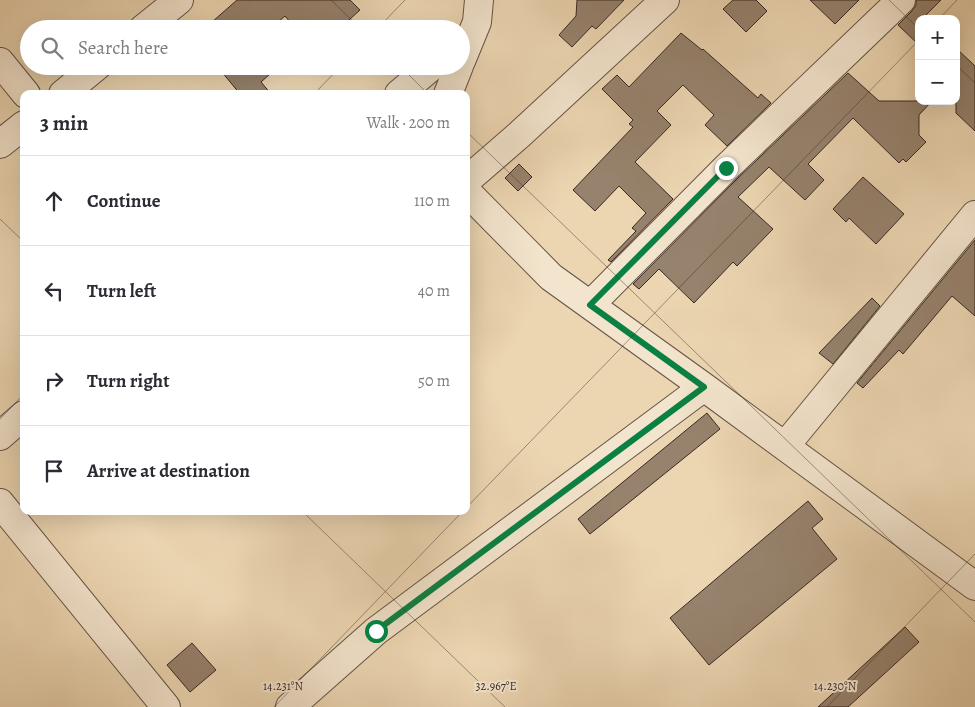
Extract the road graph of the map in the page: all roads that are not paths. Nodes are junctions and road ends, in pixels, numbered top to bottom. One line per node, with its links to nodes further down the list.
1 (179, 0): 5 (street)
2 (479, 0): 6 (street)
3 (665, 0): 17 (street)
4 (901, 0): 20 (street)
5 (155, 20)
6 (470, 32)
7 (0, 62): 11 (street)
8 (86, 75): 12 (street)
9 (421, 75): 13 (street)
10 (455, 75): 14 (street)
11 (23, 90)
12 (67, 90)
13 (404, 90)
14 (450, 90)
15 (20, 128): 16 (street)
16 (0, 144)
17 (470, 178)
18 (470, 195): 20 (street)
19 (975, 216): 24 (street)
20 (590, 305): 21 (street)
21 (704, 387): 24 (street); 28 (street)
22 (20, 418): 23 (street)
23 (0, 436)
24 (785, 446): 26 (street)
25 (0, 503): 27 (street)
26 (975, 586)
27 (166, 707)
28 (290, 707)

